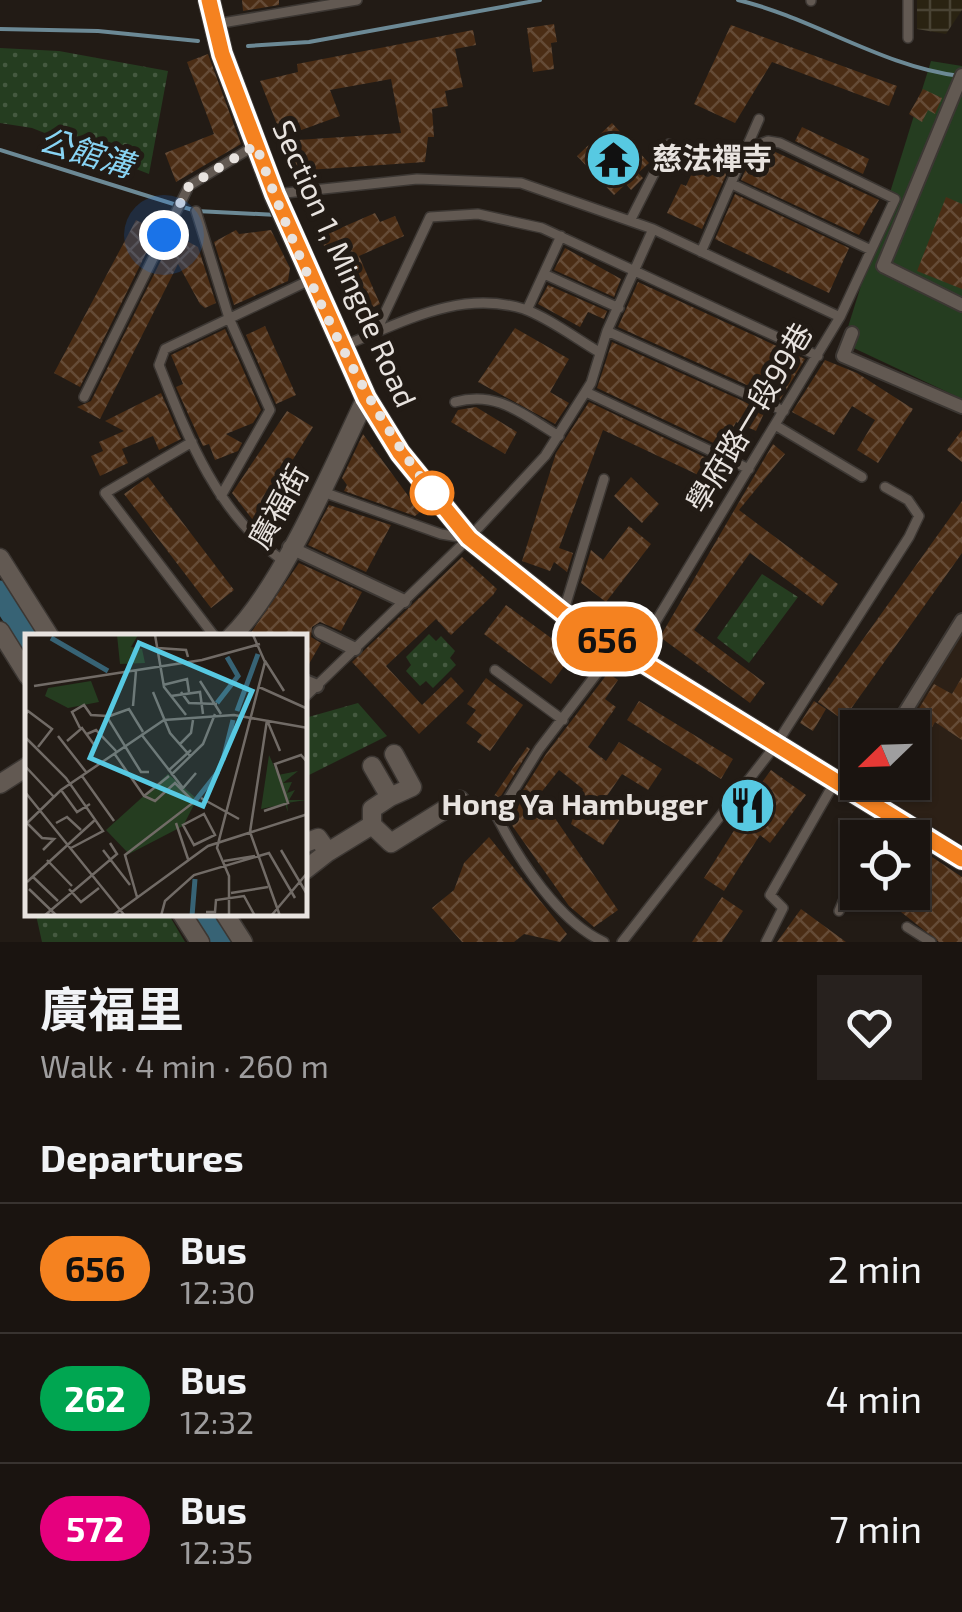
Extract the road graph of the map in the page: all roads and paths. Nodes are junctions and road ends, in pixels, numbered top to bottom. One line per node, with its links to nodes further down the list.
1 (208, 0): 4 (street, Section 1, Mingde Road)
2 (357, 0): 4 (lane)
3 (908, 0): 5 (lane)
4 (214, 24): 9 (street, Section 1, Mingde Road)
5 (908, 38)
6 (962, 74): 22 (street)
7 (759, 120): 10 (lane)
8 (670, 144): 14 (lane)
9 (256, 145): 12 (street, Section 1, Mingde Road); 34 (lane)
10 (746, 149): 11 (lane); 17 (lane, 學府路一段99巷)
11 (732, 184): 17 (lane); 18 (lane)
12 (275, 194): 14 (lane); 21 (street, Section 1, Mingde Road)
13 (196, 211): 25 (lane)
14 (630, 222): 15 (lane)
15 (653, 229): 18 (lane); 19 (lane)
16 (561, 236): 19 (lane); 20 (lane); 29 (lane)
17 (871, 250): 26 (lane, 學府路一段99巷)
18 (701, 252): 26 (lane)
19 (636, 270): 23 (lane); 32 (lane)
20 (544, 274): 23 (lane); 24 (lane)
21 (313, 279): 25 (lane); 30 (street, Section 1, Mingde Road)
22 (962, 305)
23 (619, 308): 27 (lane)
24 (527, 310): 29 (lane); 31 (lane)
25 (229, 318): 41 (lane); 47 (lane)
26 (840, 318): 32 (lane, 學府路一段99巷)
27 (608, 331): 31 (lane); 38 (lane)
28 (852, 333): 37 (street)
29 (375, 334): 30 (lane)
30 (343, 346): 35 (street, Section 1, Mingde Road)
31 (599, 352): 33 (lane)
32 (818, 356): 38 (lane, 學府路一段99巷)
33 (586, 392): 40 (lane); 42 (lane)
34 (84, 396)
35 (366, 398): 46 (street, 廣福街); 48 (street, Section 1, Mingde Road)
36 (455, 402): 40 (lane)
37 (962, 407)
38 (784, 411): 39 (lane, 學府路一段99巷)
39 (775, 425): 42 (lane, 學府路一段99巷); 43 (lane)
40 (559, 436): 48 (lane)
41 (192, 442): 47 (lane); 57 (lane)
42 (749, 469): 60 (lane, 學府路一段99巷)
43 (862, 477)
44 (604, 479): 52 (lane)
45 (885, 486): 66 (lane)
46 (320, 491): 48 (lane); 49 (street, 廣福街)
47 (220, 496): 49 (lane)
48 (469, 538): 51 (lane); 52 (street, Section 1, Mingde Road)
49 (286, 553): 51 (street); 58 (street, 廣福街)
50 (0, 558): 56 (street)
51 (404, 602): 59 (lane)
52 (563, 613): 60 (street, Section 1, Mingde Road)
53 (962, 620): 64 (street)
54 (0, 632): 62 (street)
55 (320, 632): 59 (street)
56 (48, 634)
57 (213, 634)
58 (233, 634)
59 (355, 648): 63 (lane)
60 (627, 651): 65 (lane, 學府路一段99巷); 66 (street, Section 1, Mingde Road)
61 (495, 670): 65 (lane)
62 (25, 671)
63 (309, 688)
64 (907, 710)
65 (562, 720): 88 (lane, 學府路一段99巷)
66 (775, 746): 70 (street, Section 1, Mingde Road); 89 (lane)
67 (394, 754): 73 (street)
68 (372, 766): 73 (street)
69 (25, 768): 71 (street)
70 (840, 779)
71 (0, 784)
72 (833, 784): 90 (lane)
73 (390, 797): 78 (street)
74 (460, 800): 78 (street)
75 (872, 800): 76 (street, Section 1, Mingde Road)
76 (883, 810): 77 (lane); 81 (street, Section 1, Mingde Road)
77 (878, 820)
78 (372, 825): 80 (street)
79 (308, 843): 80 (street)
80 (328, 852): 82 (street)
81 (962, 859)
82 (308, 868)
83 (184, 917): 86 (street)
84 (227, 917): 87 (street)
85 (907, 927): 91 (lane)
86 (200, 942)
87 (243, 942)
88 (604, 942)
89 (622, 942)
90 (766, 942)
91 (930, 942)

